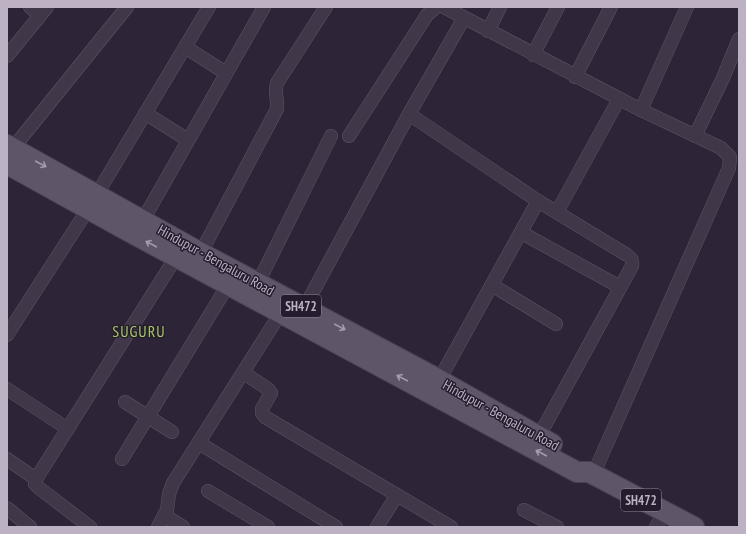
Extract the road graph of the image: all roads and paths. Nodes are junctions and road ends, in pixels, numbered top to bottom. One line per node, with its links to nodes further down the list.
1 (127, 7): 28 (street)
2 (209, 7): 15 (street)
3 (264, 7): 18 (street)
4 (326, 7): 35 (street)
5 (436, 7): 25 (street)
6 (444, 7): 12 (street)
7 (500, 7): 13 (street)
8 (558, 7): 16 (street)
9 (611, 7): 19 (street)
10 (687, 7): 21 (street)
11 (39, 10): 17 (street)
12 (464, 18): 13 (street); 23 (street)
13 (488, 31): 16 (street)
14 (739, 39): 26 (street)
15 (185, 47): 18 (street); 22 (street)
16 (533, 55): 19 (street)
17 (7, 56)
18 (226, 73): 27 (street)
19 (575, 77): 20 (street)
20 (619, 99): 21 (street); 31 (street)
21 (641, 110): 26 (street)
22 (145, 113): 27 (street); 30 (street)
23 (409, 114): 29 (street); 40 (street)
24 (331, 136): 39 (street)
25 (349, 136)
26 (695, 136): 54 (street)
27 (188, 140): 32 (street)
28 (9, 153): 30 (main road, Hindupur - Bengaluru Road / SH472)
29 (538, 201): 31 (street); 33 (street)
30 (92, 202): 32 (main road, Hindupur - Bengaluru Road / SH472); 34 (main road, Hindupur - Bengaluru Road / SH472, one-way to 30); 42 (street)
31 (557, 212): 38 (street)
32 (143, 220): 35 (main road, Hindupur - Bengaluru Road / SH472)
33 (522, 233): 37 (street); 38 (street)
34 (176, 257): 35 (main road, Hindupur - Bengaluru Road / SH472); 48 (street)
35 (197, 260): 36 (main road, Hindupur - Bengaluru Road / SH472); 39 (main road, Hindupur - Bengaluru Road / SH472)
36 (228, 285): 39 (main road, Hindupur - Bengaluru Road / SH472); 47 (street)
37 (492, 285): 41 (street); 44 (street)
38 (620, 287): 50 (street)
39 (257, 291): 40 (main road, Hindupur - Bengaluru Road / SH472)
40 (293, 311): 43 (street); 44 (main road, Hindupur - Bengaluru Road / SH472)
41 (556, 324)
42 (7, 335)
43 (244, 372): 51 (street); 57 (street)
44 (434, 387): 50 (main road, Hindupur - Bengaluru Road / SH472); 54 (main road, Hindupur - Bengaluru Road / SH472, one-way to 44)
45 (7, 389): 48 (street)
46 (125, 402): 47 (street)
47 (147, 417): 49 (street); 53 (street)
48 (68, 429): 55 (street)
49 (172, 432)
50 (539, 436): 54 (main road, Hindupur - Bengaluru Road / SH472)
51 (199, 443): 60 (street); 67 (street)
52 (7, 459): 55 (street)
53 (122, 459)
54 (591, 474): 61 (main road, Hindupur - Bengaluru Road / SH472)
55 (36, 479): 63 (street)
56 (208, 491): 66 (street)
57 (397, 495): 68 (street); 69 (street)
58 (7, 508): 62 (street)
59 (524, 510): 70 (street)
60 (164, 514): 64 (street); 65 (street)
61 (660, 519): 71 (main road, Hindupur - Bengaluru Road / SH472)
62 (30, 527)
63 (90, 527)
64 (158, 527)
65 (183, 527)
66 (268, 527)
67 (336, 527)
68 (377, 527)
69 (451, 527)
70 (558, 527)
71 (694, 527)

